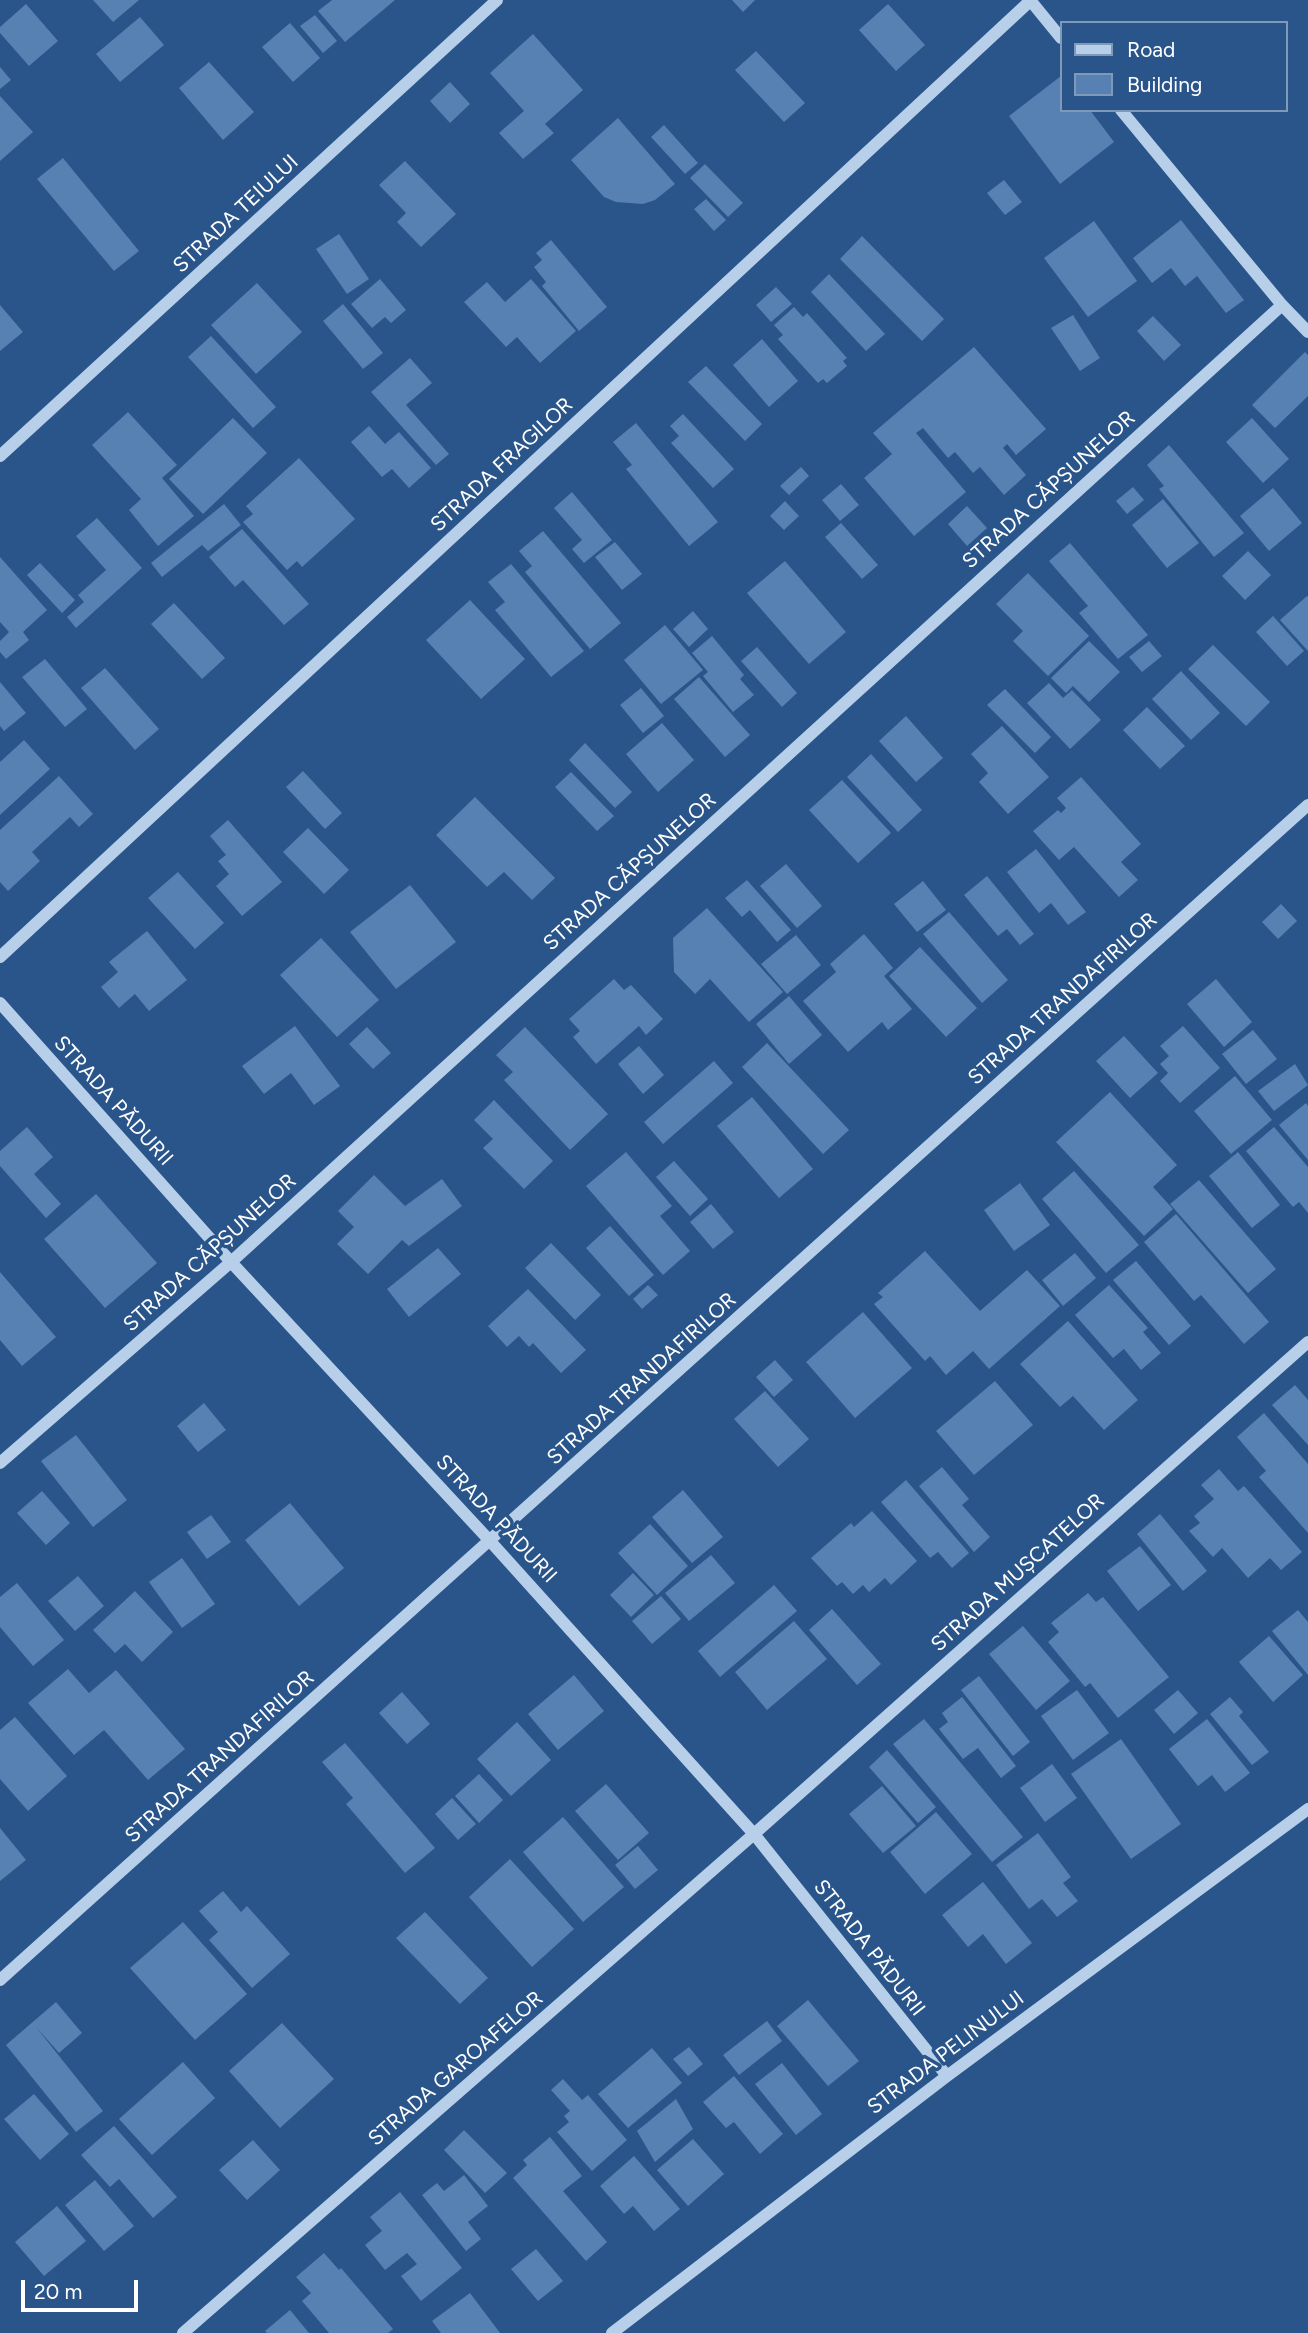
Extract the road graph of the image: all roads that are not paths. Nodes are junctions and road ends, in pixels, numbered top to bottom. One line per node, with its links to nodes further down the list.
1 (497, 0): 7 (street, STRADA TEIULUI)
2 (1030, 0): 3 (street); 9 (street, STRADA FRAGILOR)
3 (1060, 37)
4 (1123, 112): 5 (street)
5 (1282, 305): 6 (street); 11 (street, STRADA CĂPȘUNELOR)
6 (1308, 332)
7 (0, 456)
8 (1308, 805): 14 (street, STRADA TRANDAFIRILOR)
9 (0, 957)
10 (0, 1003): 11 (street, STRADA PĂDURII)
11 (231, 1262): 13 (street, STRADA CĂPȘUNELOR); 14 (street, STRADA PĂDURII)
12 (1308, 1342): 16 (street, STRADA MUȘCATELOR)
13 (0, 1463)
14 (490, 1541): 16 (street, STRADA PĂDURII); 17 (street, STRADA TRANDAFIRILOR)
15 (1308, 1809): 18 (street, STRADA PELINULUI)
16 (754, 1834): 18 (street, STRADA PĂDURII); 19 (street, STRADA GAROAFELOR)
17 (0, 1980)
18 (947, 2076): 20 (street, STRADA PELINULUI)
19 (183, 2333)
20 (611, 2333)

